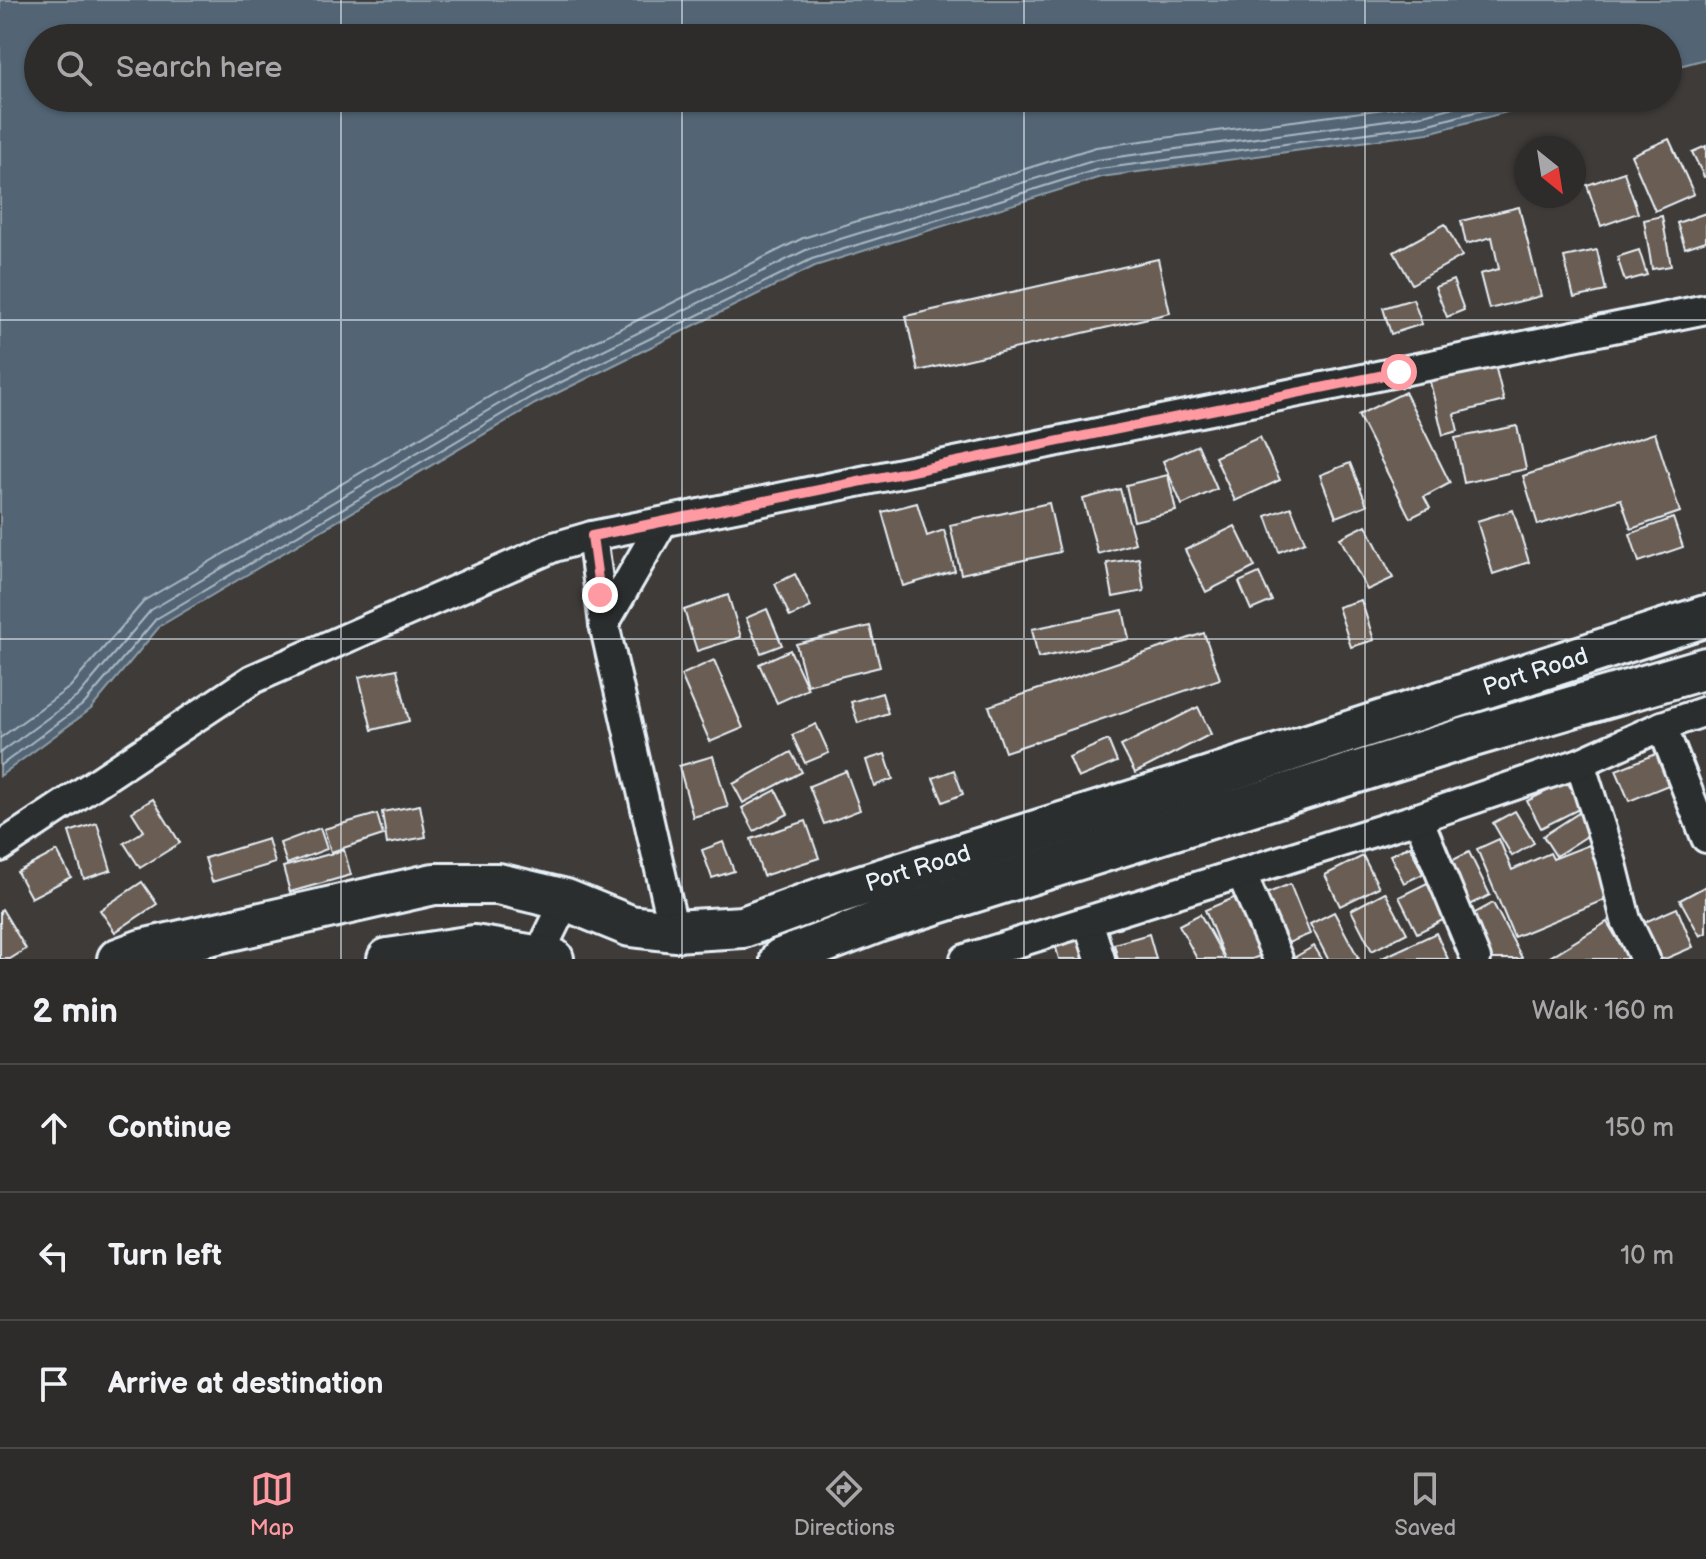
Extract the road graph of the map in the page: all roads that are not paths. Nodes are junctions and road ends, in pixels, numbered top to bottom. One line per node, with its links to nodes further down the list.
1 (1706, 309): 2 (street)
2 (662, 523): 3 (street); 5 (street)
3 (592, 536): 5 (street); 14 (street)
4 (1706, 616): 7 (street, Port Road)
5 (604, 624): 18 (street)
6 (1706, 668): 10 (street, Port Road)
7 (1450, 699): 10 (street); 18 (street, Port Road)
8 (1706, 711): 9 (street)
9 (1662, 726): 11 (street); 13 (street)
10 (1463, 739): 22 (street, Port Road)
11 (1580, 763): 12 (street); 27 (street)
12 (1418, 818): 15 (street); 26 (street)
13 (1706, 838)
14 (0, 847)
15 (1241, 873): 17 (street); 25 (street)
16 (566, 900): 18 (street, Port Road); 19 (street); 20 (street, Port Road)
17 (1088, 921): 23 (street); 24 (street)
18 (678, 945)
19 (543, 958): 21 (street)
20 (118, 959)
21 (388, 959)
22 (781, 959)
23 (965, 959)
24 (1100, 959)
25 (1278, 959)
26 (1476, 959)
27 (1645, 959)

